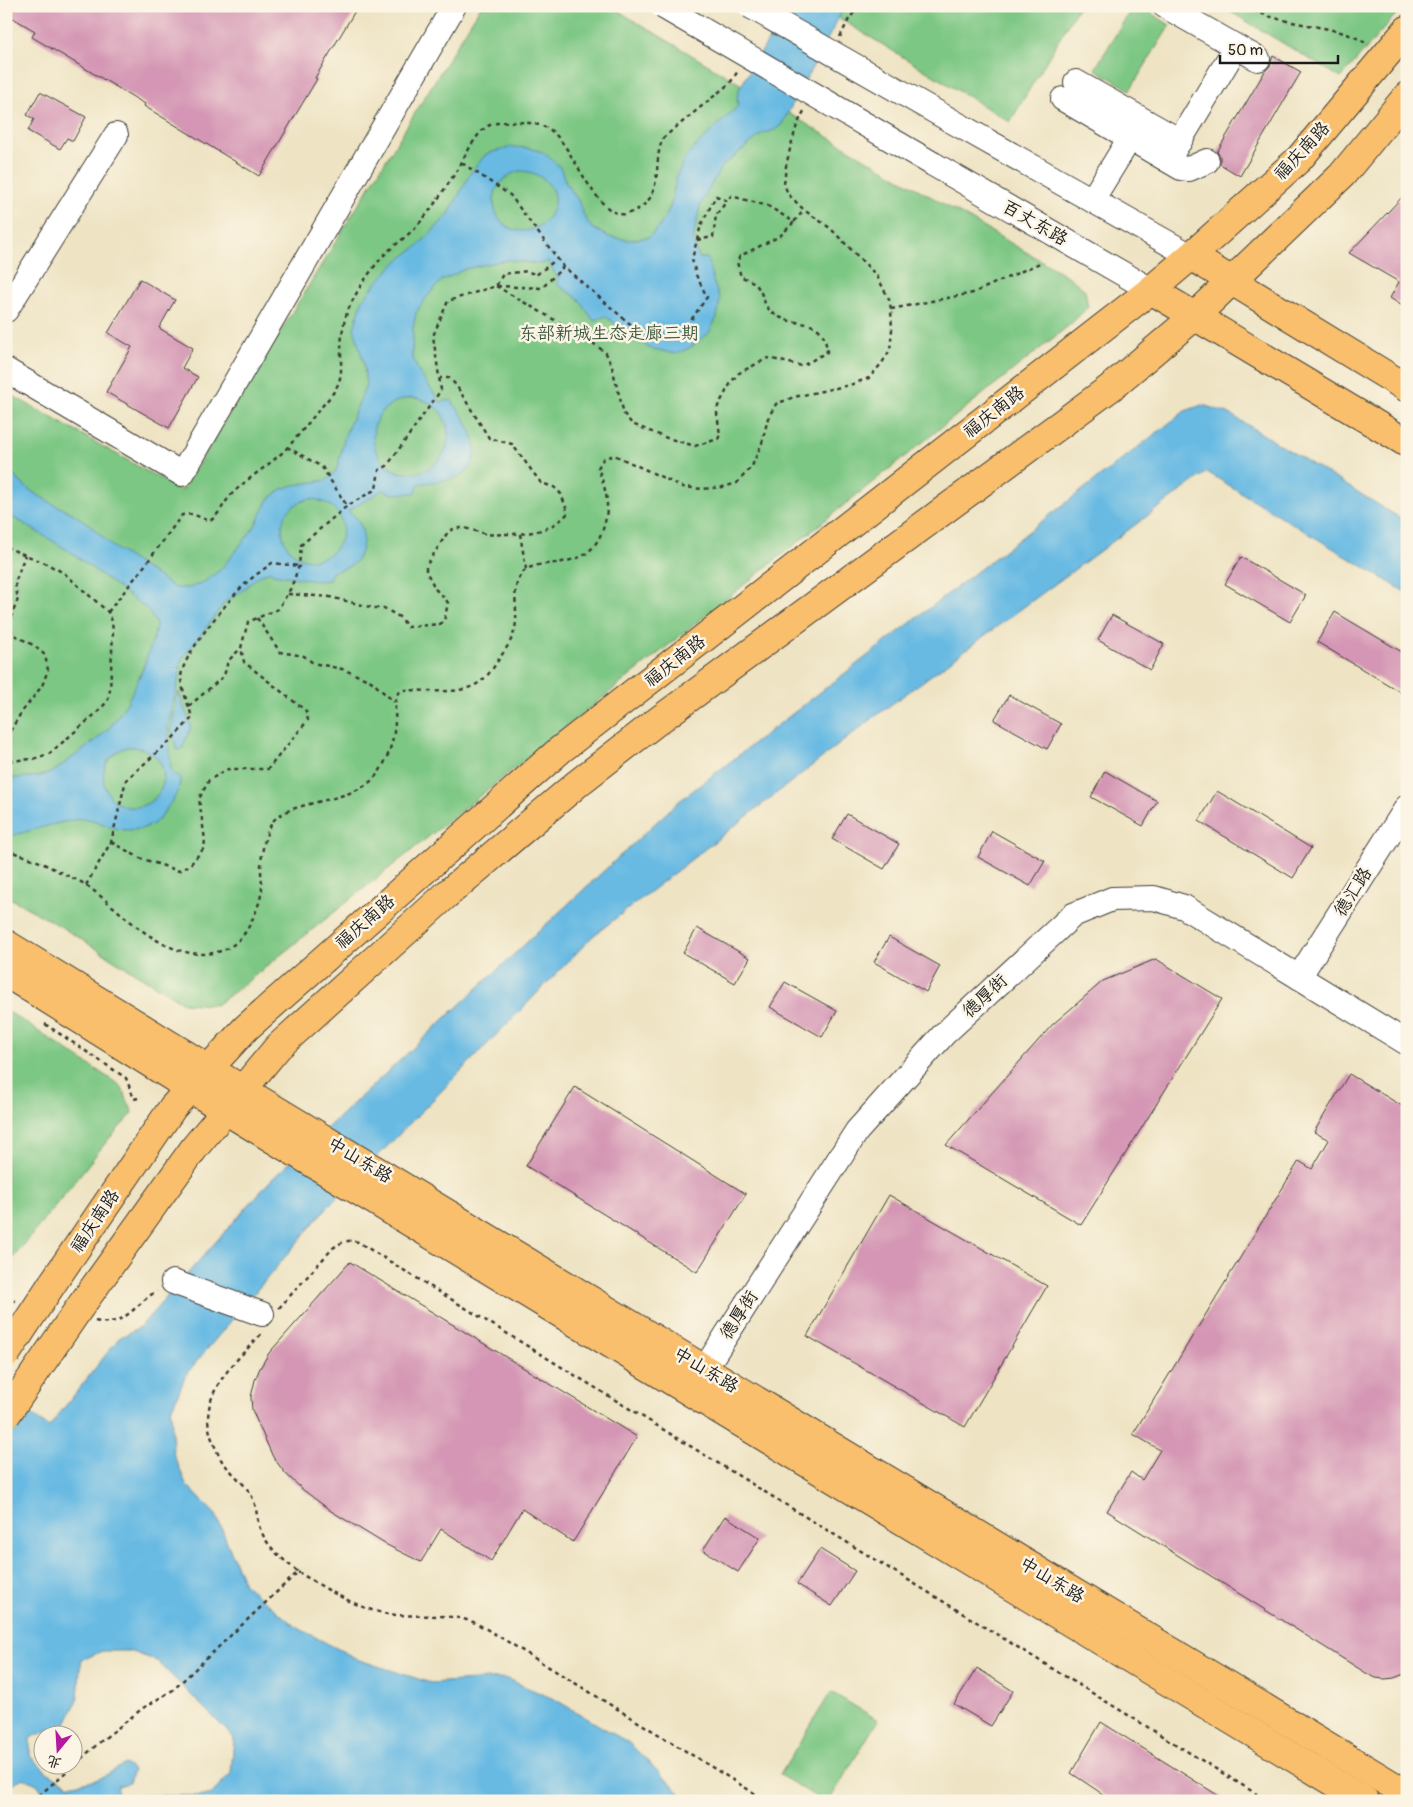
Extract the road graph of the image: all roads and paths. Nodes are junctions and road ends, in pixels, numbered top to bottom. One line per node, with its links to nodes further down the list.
1 (454, 6): 35 (street)
2 (662, 6): 31 (street, 百丈东路, bridge)
3 (750, 6): 20 (street, bridge)
4 (860, 6): 8 (path)
5 (1165, 6): 9 (street)
6 (1247, 6): 10 (path)
7 (1407, 30): 10 (main road, 福庆南路)
8 (840, 37)
9 (1236, 47): 11 (street); 17 (street)
10 (1384, 57): 25 (main road, 福庆南路)
11 (1258, 60)
12 (740, 66): 19 (path)
13 (1407, 96): 29 (main road, 福庆南路)
14 (805, 108): 22 (path)
15 (116, 135): 33 (street)
16 (1130, 138): 17 (street); 17 (street); 20 (street)
17 (1174, 150): 18 (street)
18 (1207, 161)
19 (462, 163): 26 (path); 39 (path)
20 (1092, 200): 25 (street)
21 (728, 201): 23 (path); 24 (path); 24 (path)
22 (804, 210): 23 (path); 32 (path)
23 (794, 222): 30 (path)
24 (697, 240): 28 (path)
25 (1191, 256): 29 (main road); 31 (main road, 福庆南路)
26 (557, 259): 28 (path); 30 (path)
27 (1042, 262): 32 (path)
28 (563, 266): 30 (path)
29 (1232, 281): 34 (main road, 福庆南路); 37 (main road)
30 (496, 286): 36 (path)
31 (1151, 290): 34 (main road, 百丈东路); 63 (main road, 福庆南路)
32 (891, 309): 45 (path)
33 (6, 310)
34 (1195, 316): 38 (main road, 百丈东路); 65 (main road, 福庆南路)
35 (6, 370)
36 (440, 378): 40 (path); 41 (path)
37 (1407, 388)
38 (1407, 443)
39 (287, 447): 40 (path); 47 (path)
40 (347, 506): 44 (path)
41 (520, 534): 45 (path); 46 (path)
42 (6, 547): 43 (path)
43 (25, 555): 47 (path); 52 (path)
44 (299, 566): 46 (path); 51 (path)
45 (526, 569): 50 (path)
46 (288, 594): 48 (path)
47 (108, 612): 53 (path)
48 (257, 618): 49 (path); 50 (path)
49 (241, 648): 51 (path); 55 (path)
50 (394, 702): 57 (path)
51 (189, 706): 55 (path)
52 (6, 738)
53 (6, 761)
54 (1407, 807): 60 (street, 德汇路)
55 (111, 842): 57 (path)
56 (6, 852): 57 (path)
57 (86, 885)
58 (6, 944): 63 (main road, 中山东路)
59 (6, 973): 64 (main road, 中山东路)
60 (1299, 977): 62 (street, 德厚街); 71 (street, 德厚街)
61 (38, 1020): 66 (path)
62 (1407, 1043)
63 (208, 1068): 64 (main road, 福庆南路); 65 (main road, 中山东路)
64 (190, 1088): 67 (main road, 中山东路); 70 (main road, 福庆南路, bridge)
65 (243, 1090): 67 (main road, 福庆南路); 71 (main road, 中山东路)
66 (142, 1097)
67 (225, 1110): 72 (main road, 中山东路); 73 (main road, 福庆南路, bridge)
68 (173, 1282): 69 (street)
69 (266, 1316): 74 (path); 78 (path)
70 (6, 1354)
71 (705, 1370): 72 (street, 德厚街); 75 (main road, 中山东路)
72 (690, 1392): 79 (main road, 中山东路)
73 (6, 1415)
74 (298, 1572): 76 (path); 77 (path)
75 (1407, 1794)
76 (33, 1801)
77 (767, 1801)
78 (1268, 1801)
79 (1365, 1801)

